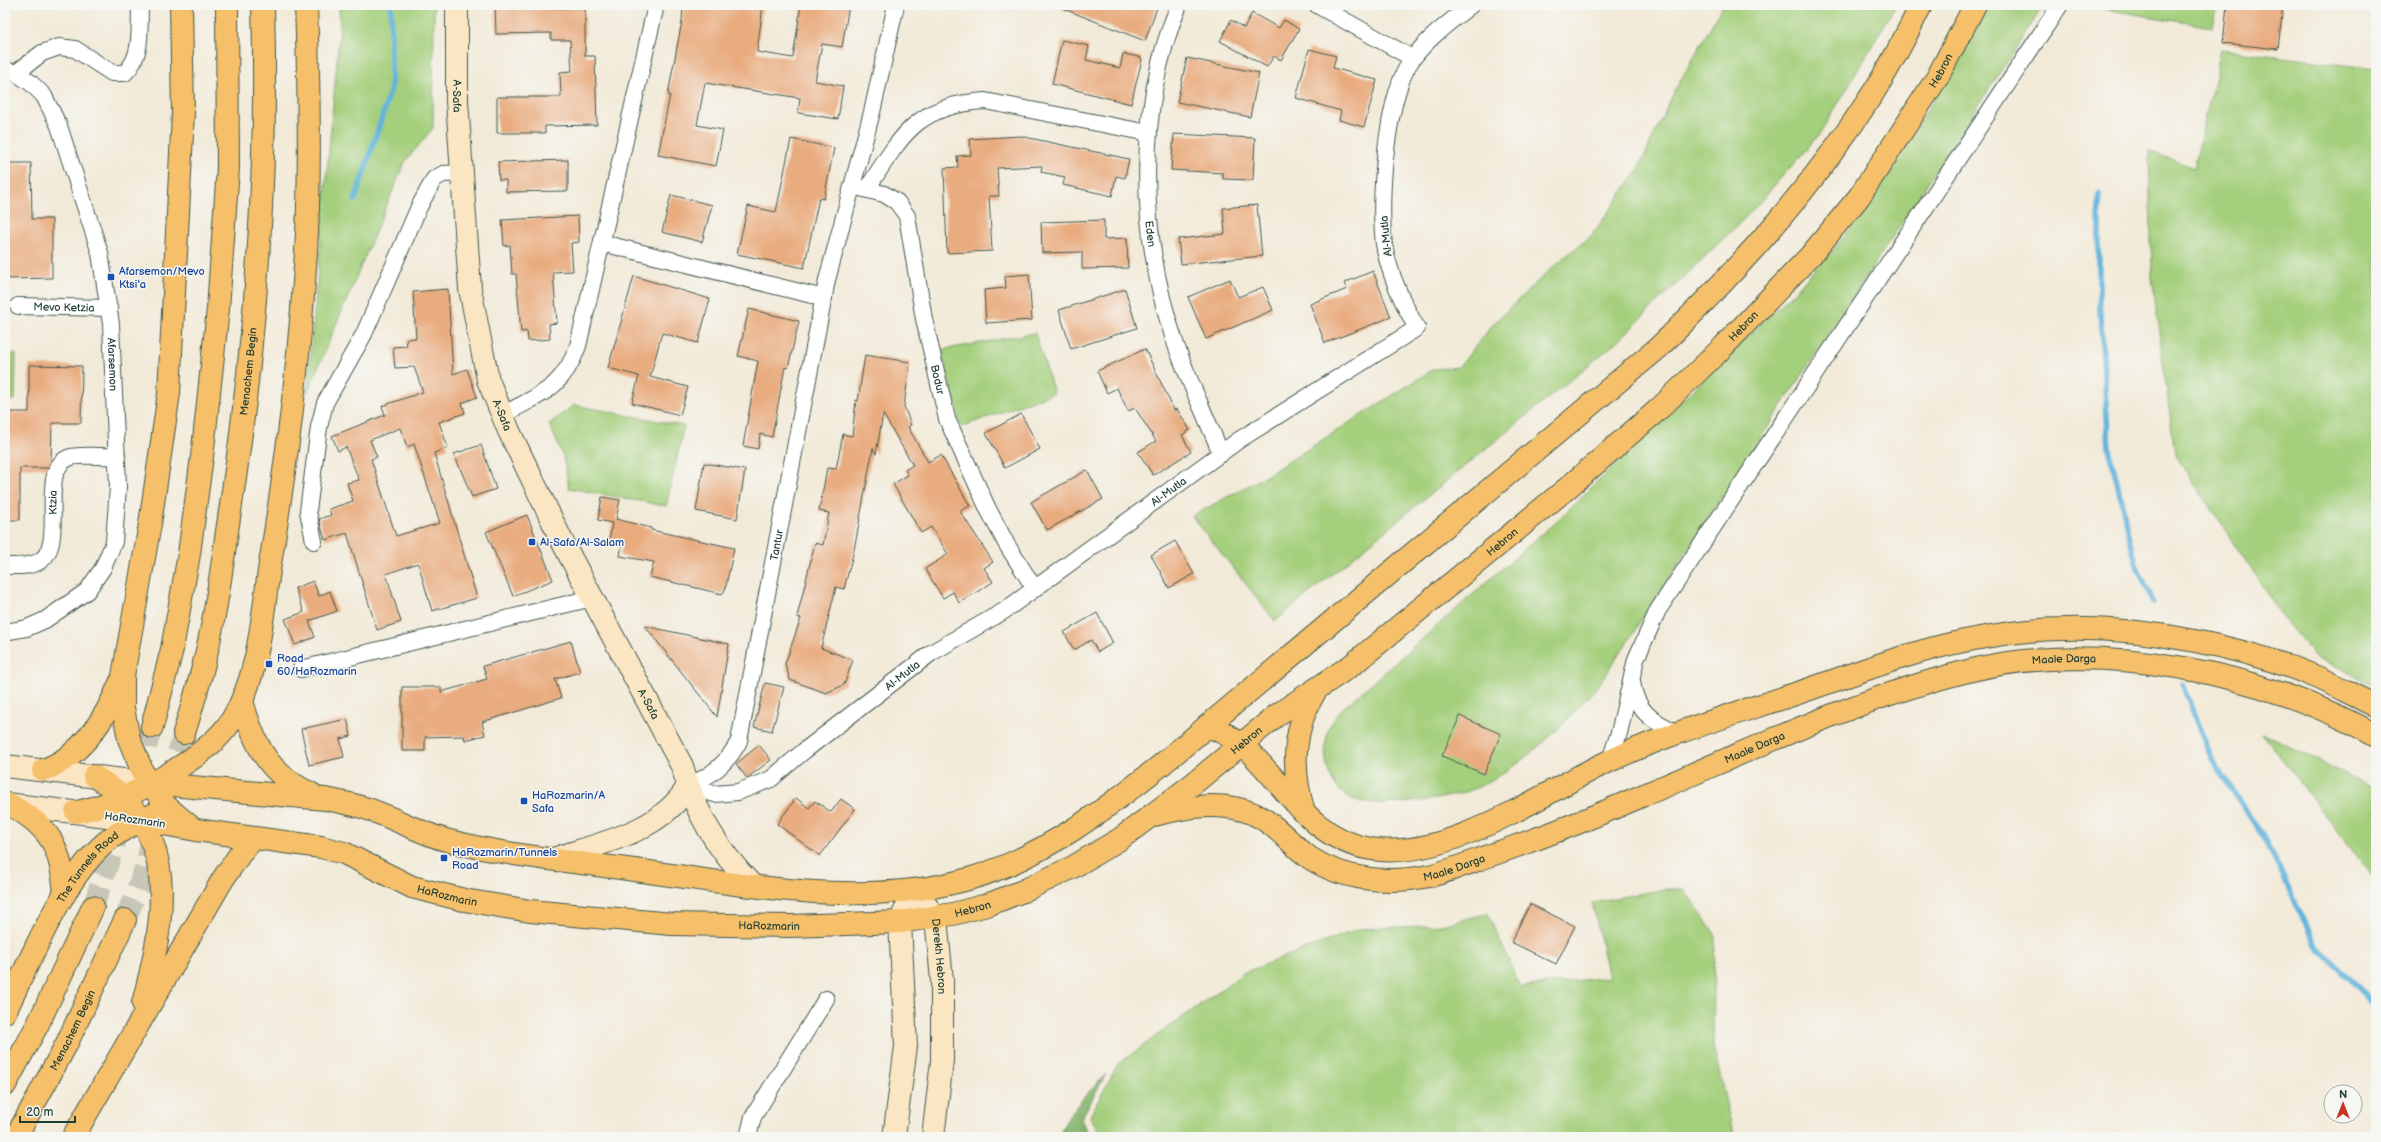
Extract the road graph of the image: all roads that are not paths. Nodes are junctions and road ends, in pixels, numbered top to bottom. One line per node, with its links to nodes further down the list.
1 (140, 5): 16 (street)
2 (181, 5): 33 (main road)
3 (227, 5): 39 (main road)
4 (263, 5): 40 (main road, Menachem Begin)
5 (306, 5): 36 (main road)
6 (458, 5): 18 (street, A-Safa)
7 (656, 5): 20 (street)
8 (896, 5): 19 (street, Tantur)
9 (1179, 5): 17 (street, Eden)
10 (1318, 5): 15 (street)
11 (1471, 5): 15 (street, Al-Mutla)
12 (1921, 5): 38 (main road)
13 (1975, 5): 35 (main road, Hebron)
14 (2060, 5): 34 (street)
15 (1412, 58): 25 (street, Al-Mutla)
16 (10, 72): 23 (street, Afarsemon)
17 (1149, 133): 19 (street); 25 (street, Eden)
18 (462, 173): 24 (street, A-Safa); 27 (street)
19 (860, 187): 21 (street, Tantur); 29 (street, Badur)
20 (602, 243): 21 (street); 24 (street)
21 (824, 298): 49 (street, Tantur)
22 (18, 306): 23 (street, Mevo Ketzia)
23 (109, 308): 26 (street, Afarsemon)
24 (502, 415): 30 (street, A-Safa)
25 (1221, 454): 29 (street, Al-Mutla)
26 (117, 456): 28 (street, Ktzia); 31 (street, Afarsemon)
27 (314, 540)
28 (5, 566)
29 (1035, 589): 49 (street, Al-Mutla)
30 (592, 598): 32 (street); 49 (street, A-Safa)
31 (5, 632)
32 (301, 668)
33 (123, 676): 46 (main road); 48 (main road)
34 (1632, 676): 41 (street); 44 (street)
35 (1318, 688): 43 (main road, Hebron); 56 (main road)
36 (242, 701): 48 (main road); 52 (main road)
37 (2376, 706): 41 (main road)
38 (1207, 726): 43 (main road); 63 (main road)
39 (152, 727)
40 (184, 733)
41 (1678, 733): 44 (main road)
42 (2376, 736): 57 (main road, Maale Darga)
43 (1241, 743): 56 (main road); 57 (main road, Hebron)
44 (1610, 760): 56 (main road)
45 (5, 766): 46 (street)
46 (43, 770): 47 (street)
47 (94, 776): 48 (street); 51 (main road)
48 (149, 783): 50 (main road); 51 (main road); 54 (main road)
49 (688, 786): 61 (street); 62 (street, A-Safa)
50 (216, 789): 52 (main road, The Tunnels Road); 54 (main road, The Tunnels Road)
51 (121, 798): 55 (main road); 58 (main road)
52 (324, 799): 61 (main road)
53 (7, 804): 55 (street, HaRozmarin); 64 (main road)
54 (167, 807): 58 (main road, The Tunnels Road); 59 (main road)
55 (76, 812): 58 (street, HaRozmarin)
56 (1304, 812)
57 (1151, 816): 66 (main road, Hebron)
58 (142, 820): 59 (main road, HaRozmarin); 64 (main road, The Tunnels Road); 71 (main road)
59 (196, 830): 60 (main road, HaRozmarin)
60 (254, 838): 68 (main road, HaRozmarin); 71 (main road)
61 (553, 859): 62 (main road)
62 (752, 885): 63 (main road)
63 (914, 890): 66 (street, Derekh Hebron); 68 (street)
64 (65, 894): 70 (main road, The Tunnels Road)
65 (93, 907): 72 (main road)
66 (936, 918): 68 (main road, Hebron); 77 (street, Derekh Hebron)
67 (124, 920): 73 (main road, Menachem Begin)
68 (900, 922): 76 (street)
69 (826, 999): 75 (street)
70 (5, 1012)
71 (136, 1027): 74 (main road)
72 (5, 1086)
73 (16, 1137)
74 (73, 1137)
75 (748, 1137)
76 (894, 1137)
77 (933, 1137)

